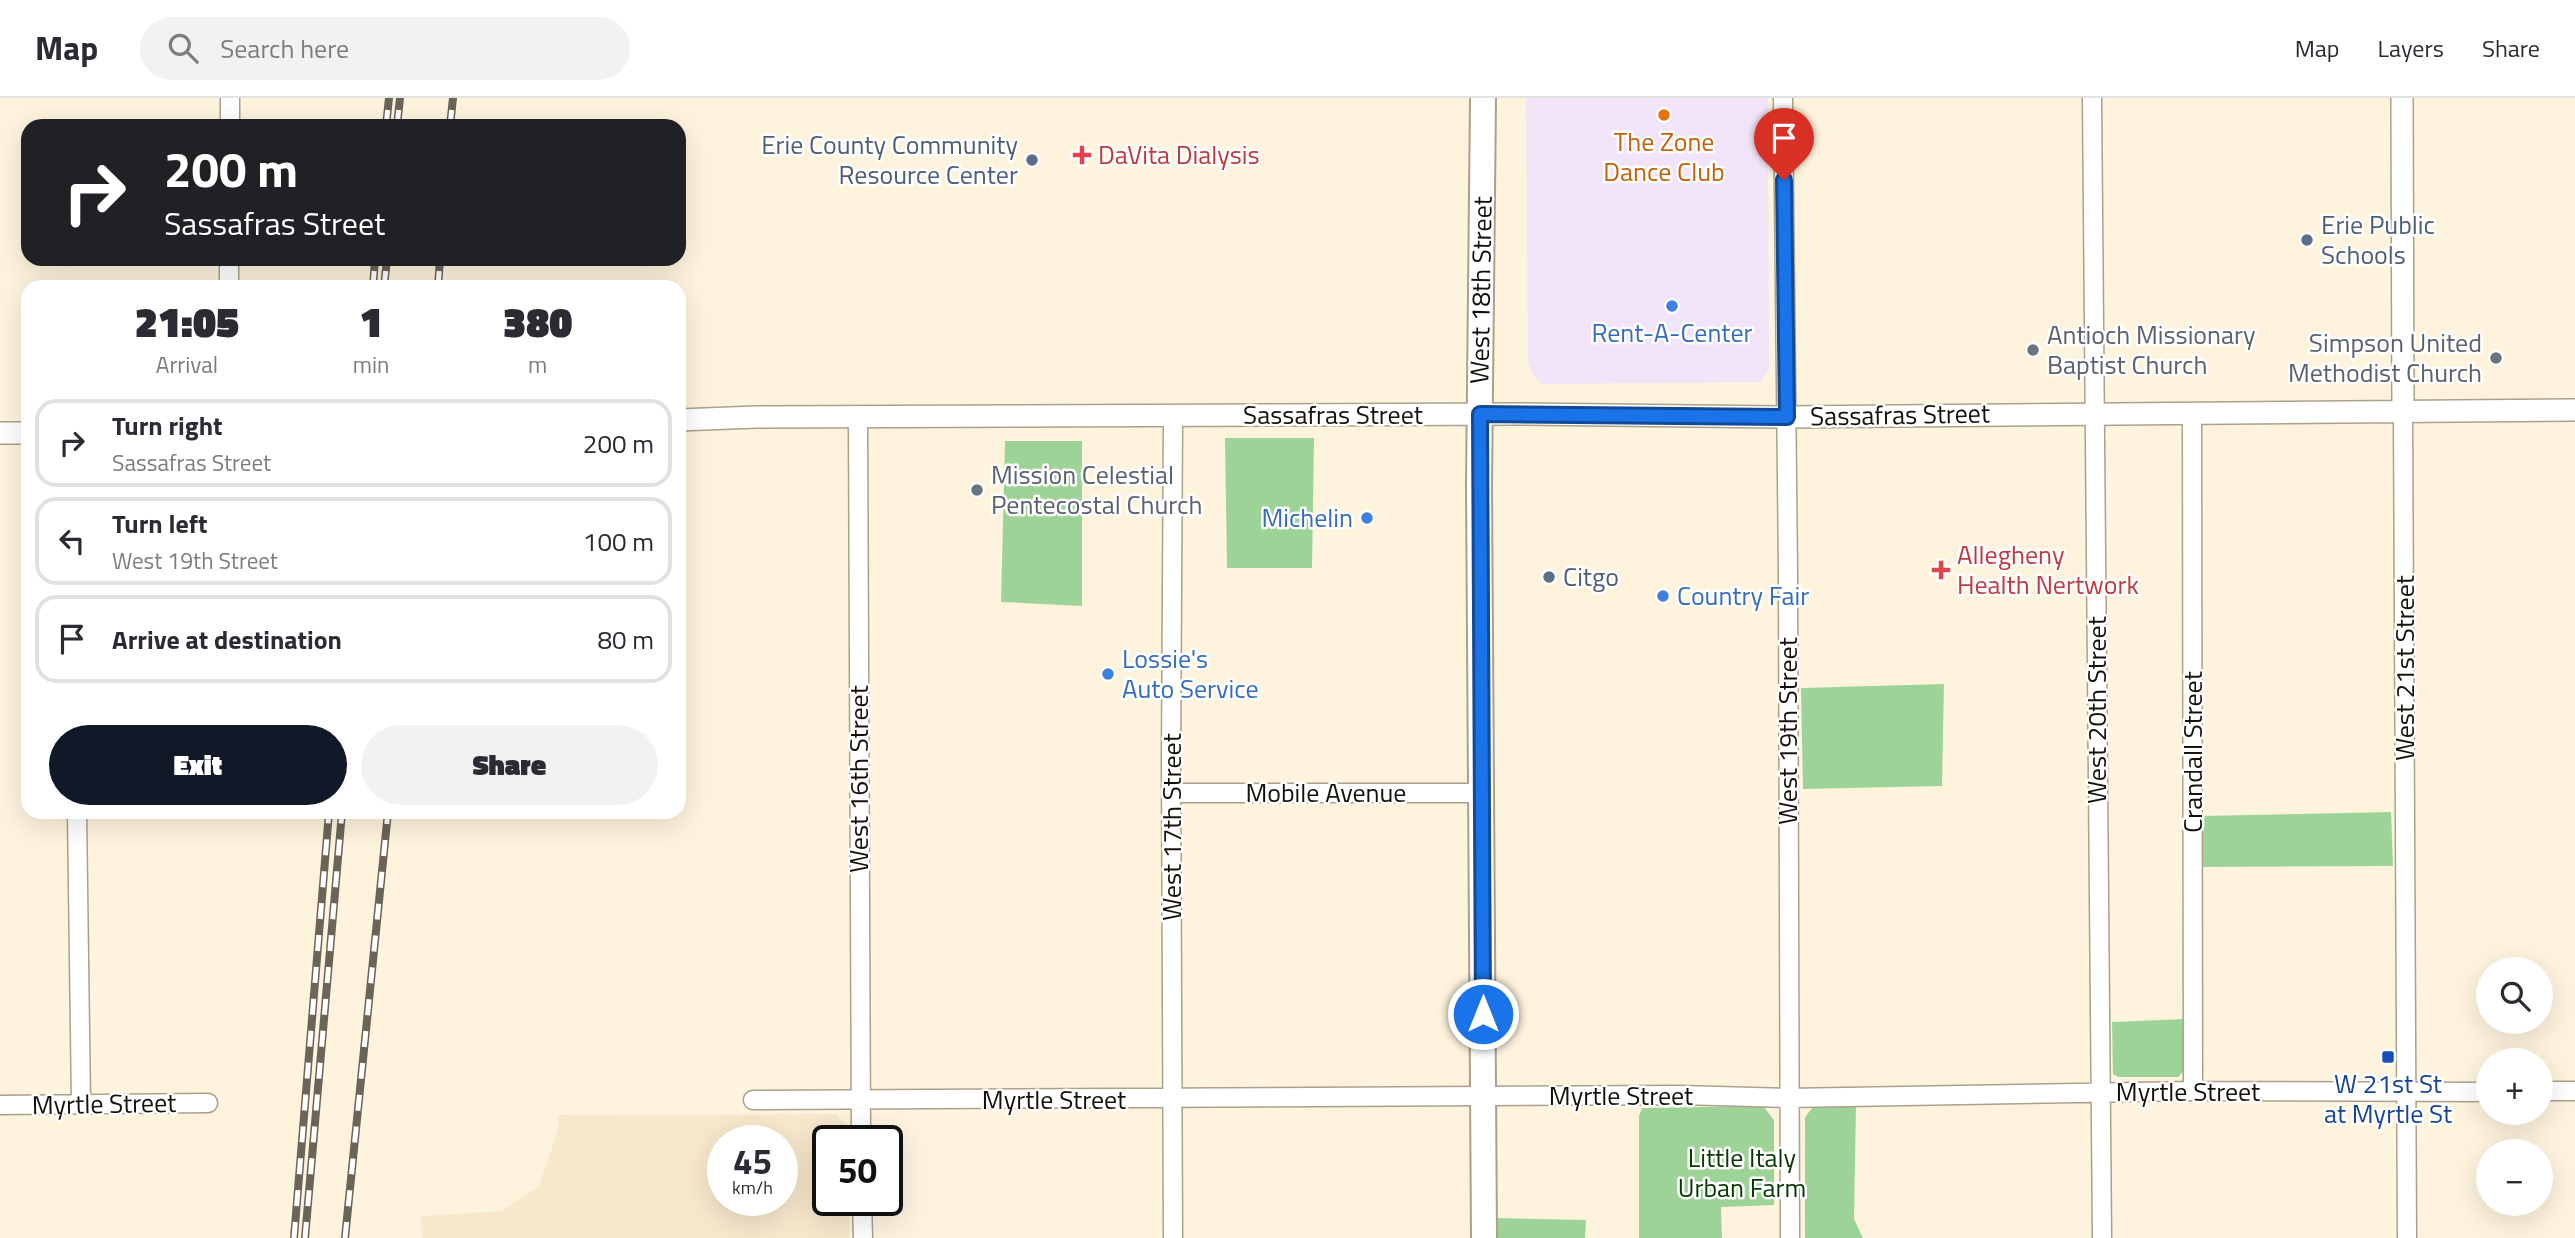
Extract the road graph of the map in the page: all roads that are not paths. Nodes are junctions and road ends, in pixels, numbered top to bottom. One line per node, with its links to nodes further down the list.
1 (230, 98): 6 (street)
2 (1483, 98): 9 (main road, West 18th Street)
3 (1783, 98): 14 (street, West 19th Street)
4 (2092, 98): 10 (street, West 20th Street)
5 (2402, 98): 8 (street, West 21st Street)
6 (230, 119)
7 (2575, 410): 8 (street, Sassafras Street)
8 (2403, 413): 11 (street, Sassafras Street); 26 (street, West 21st Street)
9 (1480, 414): 13 (street, Sassafras Street); 14 (street, Sassafras Street); 19 (main road, West 18th Street)
10 (2095, 414): 11 (street, Sassafras Street); 14 (street, Sassafras Street); 25 (street, West 20th Street)
11 (2192, 414): 21 (street, Crandall Street)
12 (858, 417): 13 (street, Sassafras Street); 15 (street, Sassafras Street); 31 (street, West 16th Street)
13 (1173, 417): 18 (street, West 17th Street)
14 (1787, 417): 28 (street, West 19th Street)
15 (686, 420)
16 (0, 433): 17 (street)
17 (21, 433)
18 (1171, 793): 19 (street, Mobile Avenue); 29 (street, West 17th Street)
19 (1482, 793): 27 (main road, West 18th Street)
20 (77, 819): 33 (street)
21 (2193, 1091): 25 (street, Myrtle Street); 26 (street, Myrtle Street)
22 (2476, 1091): 26 (street, Myrtle Street)
23 (2553, 1091): 24 (street)
24 (2575, 1091)
25 (2101, 1093): 28 (street, Myrtle Street); 41 (street, West 20th Street)
26 (2406, 1093): 42 (street, West 21st Street)
27 (1483, 1098): 28 (street, Myrtle Street); 29 (street, Myrtle Street); 39 (main road, West 18th Street)
28 (1788, 1098): 40 (street, West 19th Street)
29 (1174, 1099): 31 (street, Myrtle Street); 38 (street, West 17th Street)
30 (753, 1100): 31 (street, Myrtle Street)
31 (860, 1101): 35 (street, West 16th Street)
32 (208, 1103): 33 (street, Myrtle Street)
33 (81, 1104): 34 (street, Myrtle Street)
34 (0, 1105)
35 (861, 1125)
36 (862, 1216): 37 (street)
37 (863, 1238)
38 (1173, 1238)
39 (1484, 1238)
40 (1790, 1238)
41 (2102, 1238)
42 (2407, 1238)

